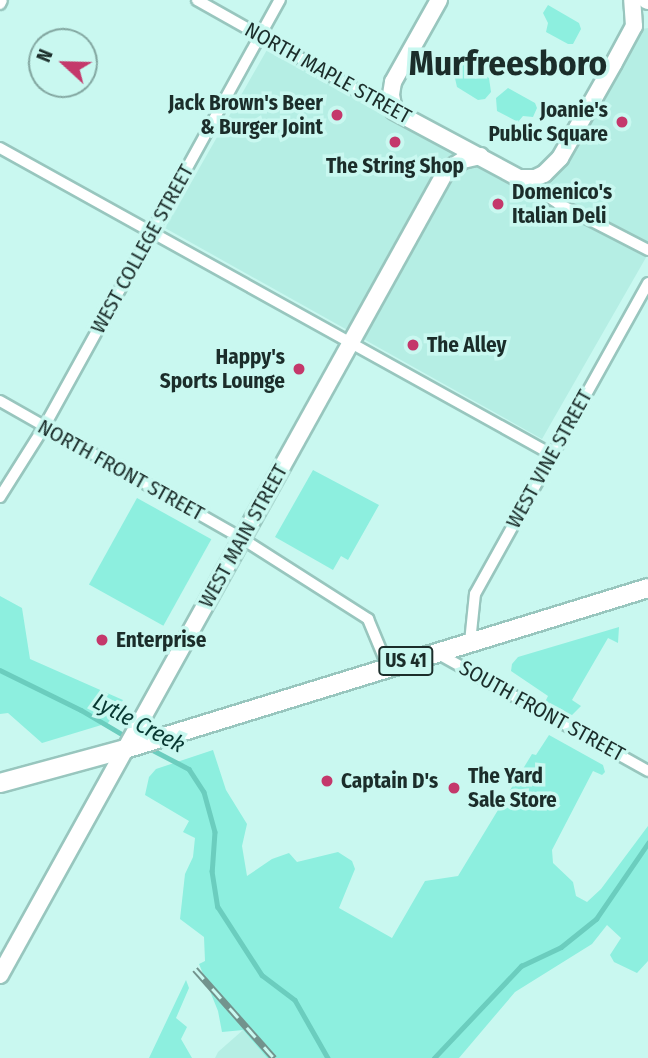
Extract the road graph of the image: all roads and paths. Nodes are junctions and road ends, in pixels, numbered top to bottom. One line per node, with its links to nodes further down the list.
1 (197, 0): 5 (street, NORTH MAPLE STREET)
2 (280, 0): 5 (street, WEST COLLEGE STREET)
3 (439, 0): 6 (street)
4 (632, 0): 11 (street)
5 (260, 34): 6 (street, NORTH MAPLE STREET); 12 (street, WEST COLLEGE STREET)
6 (394, 111): 7 (street, NORTH MAPLE STREET)
7 (439, 134): 9 (street, NORTH MAPLE STREET); 10 (street)
8 (0, 148): 12 (street)
9 (481, 156): 10 (street); 11 (street, NORTH MAPLE STREET)
10 (446, 171): 15 (street, WEST MAIN STREET)
11 (519, 178): 13 (street)
12 (152, 231): 15 (street); 17 (street, WEST COLLEGE STREET)
13 (648, 250)
14 (648, 283): 18 (street, WEST VINE STREET)
15 (351, 342): 18 (street); 20 (street, WEST MAIN STREET)
16 (0, 401): 17 (street, NORTH FRONT STREET)
17 (44, 427): 19 (street, WEST COLLEGE STREET); 20 (street, NORTH FRONT STREET)
18 (551, 454): 22 (street, WEST VINE STREET)
19 (0, 496)
20 (241, 538): 24 (street); 25 (street, WEST MAIN STREET)
21 (648, 588): 22 (main road, US 41)
22 (470, 642): 23 (main road, US 41)
23 (436, 652): 24 (main road, US 41); 26 (street, SOUTH FRONT STREET)
24 (388, 667): 25 (main road, US 41)
25 (125, 749): 27 (main road, US 41); 28 (street, WEST MAIN STREET)
26 (648, 771)
27 (0, 783)
28 (0, 975)

